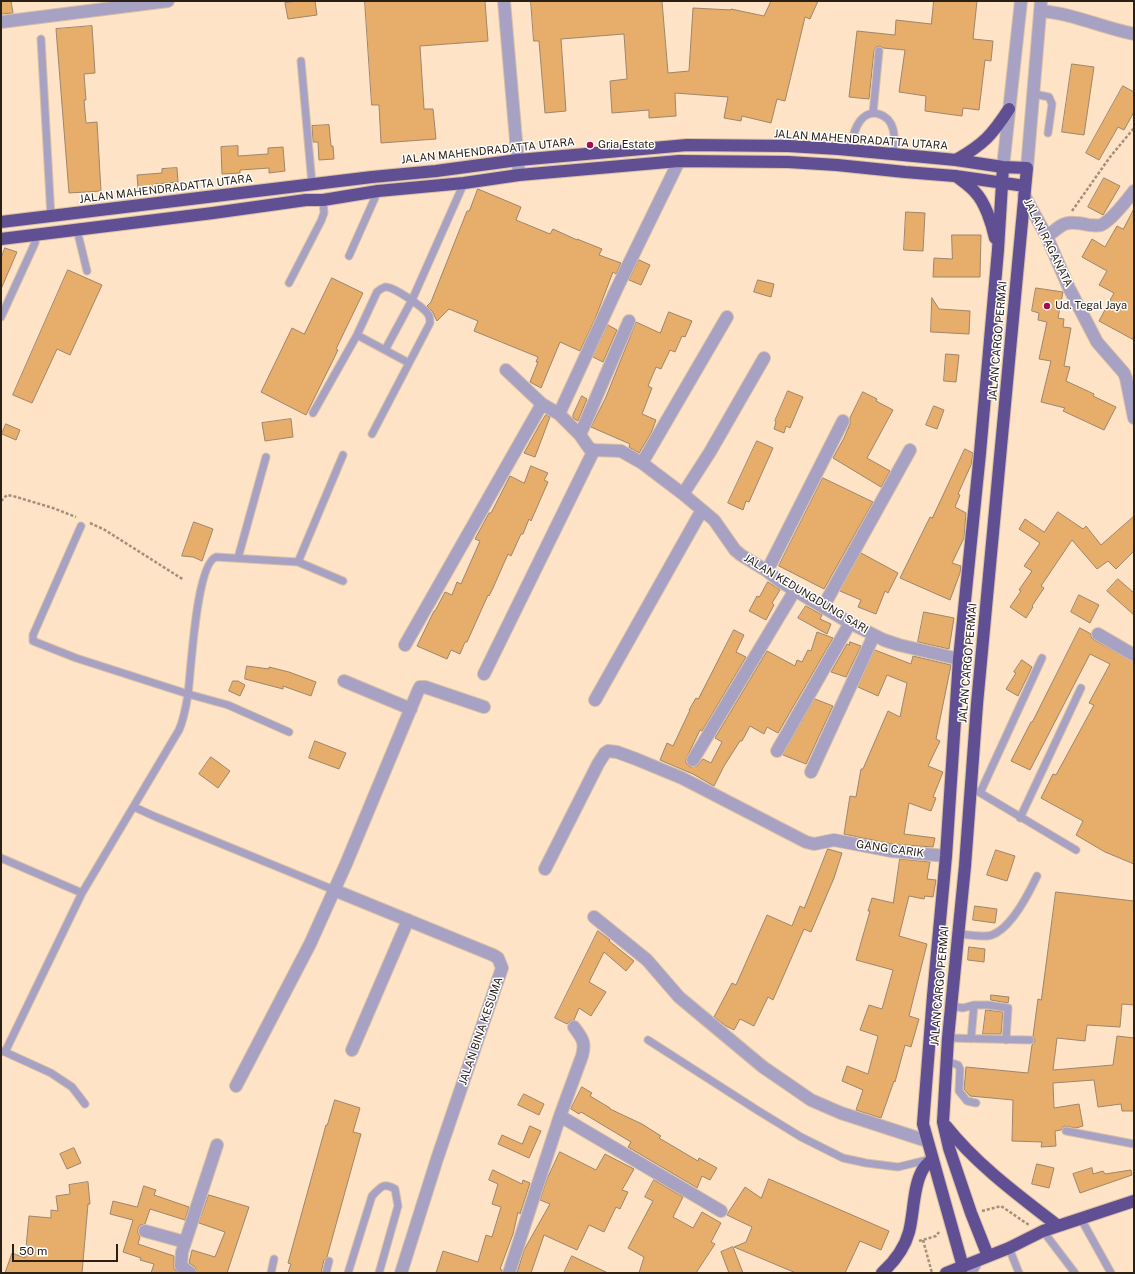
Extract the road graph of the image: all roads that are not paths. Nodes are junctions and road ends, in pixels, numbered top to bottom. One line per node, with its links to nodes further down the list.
1 (168, 1): 5 (street)
2 (504, 1): 18 (street)
3 (1020, 1): 10 (street)
4 (1041, 6): 6 (street); 11 (street, JALAN CARGO PERMAI)
5 (1, 22)
6 (1134, 34)
7 (41, 39): 32 (lane)
8 (879, 51): 14 (lane)
9 (301, 61): 27 (lane)
10 (1015, 62): 11 (street); 13 (street)
11 (1036, 66): 12 (street, JALAN CARGO PERMAI)
12 (1034, 94): 15 (lane); 22 (street, JALAN CARGO PERMAI)
13 (1009, 109): 19 (highway); 21 (street)
14 (873, 113): 16 (lane); 17 (lane)
15 (1048, 133)
16 (850, 150): 17 (highway, JALAN MAHENDRADATTA UTARA); 18 (highway, JALAN MAHENDRADATTA UTARA)
17 (895, 154): 19 (highway, JALAN MAHENDRADATTA UTARA)
18 (518, 160): 23 (street); 27 (highway, JALAN MAHENDRADATTA UTARA)
19 (956, 160): 21 (highway, JALAN MAHENDRADATTA UTARA)
20 (679, 161): 23 (highway); 24 (highway); 53 (street)
21 (1003, 167): 22 (highway, JALAN MAHENDRADATTA UTARA); 26 (highway, JALAN CARGO PERMAI)
22 (1027, 168): 28 (highway, JALAN CARGO PERMAI)
23 (519, 175): 25 (highway)
24 (955, 176): 26 (highway); 38 (highway)
25 (464, 183): 29 (highway); 42 (lane)
26 (1002, 183): 28 (highway); 38 (highway, JALAN CARGO PERMAI)
27 (312, 184): 32 (highway, JALAN MAHENDRADATTA UTARA)
28 (1025, 190): 36 (street, JALAN RAGANATA); 90 (highway, JALAN CARGO PERMAI)
29 (378, 191): 31 (highway); 39 (lane)
30 (1134, 191): 36 (street)
31 (323, 200): 34 (highway); 41 (lane)
32 (51, 217): 33 (highway, JALAN MAHENDRADATTA UTARA)
33 (1, 222)
34 (77, 230): 35 (highway); 40 (lane)
35 (36, 235): 37 (highway); 43 (lane)
36 (1047, 237): 54 (street, JALAN RAGANATA)
37 (1, 239)
38 (998, 250): 78 (highway, JALAN CARGO PERMAI)
39 (349, 256)
40 (87, 271)
41 (289, 283)
42 (412, 300): 46 (lane); 47 (lane); 49 (lane)
43 (1, 317)
44 (727, 317): 62 (street)
45 (629, 321): 57 (street)
46 (357, 335): 47 (lane); 52 (lane)
47 (385, 350): 49 (lane)
48 (764, 358): 63 (street)
49 (410, 363): 56 (lane)
50 (506, 370): 51 (street)
51 (542, 404): 53 (street); 75 (street)
52 (313, 413)
53 (559, 414): 57 (street)
54 (1134, 418)
55 (843, 421): 68 (street)
56 (372, 434)
57 (580, 435): 58 (street)
58 (594, 450): 62 (street, JALAN KEDUNGDUNG SARI); 79 (street)
59 (910, 450): 71 (street)
60 (343, 455): 67 (lane)
61 (266, 456): 66 (lane)
62 (642, 463): 63 (street, JALAN KEDUNGDUNG SARI)
63 (683, 494): 64 (street, JALAN KEDUNGDUNG SARI)
64 (702, 510): 68 (street, JALAN KEDUNGDUNG SARI); 83 (street)
65 (83, 522): 82 (lane)
66 (238, 558): 67 (lane); 82 (lane)
67 (298, 562): 69 (lane)
68 (767, 570): 70 (street, JALAN KEDUNGDUNG SARI)
69 (343, 581)
70 (795, 590): 71 (street, JALAN KEDUNGDUNG SARI); 88 (street)
71 (823, 607): 72 (street, JALAN KEDUNGDUNG SARI)
72 (850, 623): 74 (street, JALAN KEDUNGDUNG SARI); 87 (street)
73 (1098, 634): 76 (street)
74 (874, 635): 78 (street, JALAN KEDUNGDUNG SARI); 89 (street)
75 (405, 645)
76 (1134, 655)
77 (1042, 658): 90 (lane)
78 (959, 659): 94 (highway, JALAN CARGO PERMAI)
79 (484, 674)
80 (344, 681): 85 (street)
81 (1082, 688): 92 (lane)
82 (188, 694): 86 (lane); 91 (lane)
83 (595, 700)
84 (484, 707): 85 (street)
85 (411, 709): 98 (street)
86 (289, 732)
87 (778, 751)
88 (693, 760)
89 (811, 772)
90 (976, 790): 92 (lane); 102 (highway, JALAN CARGO PERMAI)
91 (134, 807): 98 (lane); 99 (lane)
92 (1020, 818): 93 (lane)
93 (1076, 850)
94 (946, 856): 96 (street, GANG CARIK); 120 (highway, JALAN CARGO PERMAI)
95 (1, 858): 99 (lane)
96 (545, 869)
97 (1037, 876): 102 (lane)
98 (334, 890): 101 (street, JALAN BINA KESUMA); 114 (street)
99 (82, 893): 112 (lane)
100 (594, 917): 120 (street)
101 (408, 920): 111 (street); 141 (street, JALAN BINA KESUMA)
102 (958, 934): 104 (highway, JALAN CARGO PERMAI)
103 (974, 1005): 104 (lane); 107 (lane); 109 (lane)
104 (951, 1006): 106 (highway, JALAN CARGO PERMAI)
105 (574, 1027): 117 (street)
106 (948, 1038): 107 (lane); 113 (highway, JALAN CARGO PERMAI)
107 (971, 1039): 109 (lane)
108 (648, 1040): 123 (lane)
109 (1006, 1040): 110 (lane)
110 (1030, 1040)
111 (352, 1050)
112 (3, 1052): 116 (lane)
113 (946, 1060): 115 (lane); 118 (highway, JALAN CARGO PERMAI)
114 (236, 1086)
115 (976, 1103)
116 (85, 1104)
117 (560, 1116): 125 (street); 142 (street)
118 (943, 1122): 127 (highway); 132 (highway, JALAN CARGO PERMAI)
119 (1066, 1130): 121 (lane)
120 (927, 1141): 123 (highway, JALAN CARGO PERMAI)
121 (1134, 1144)
122 (217, 1145): 130 (street)
123 (932, 1159): 135 (highway, JALAN CARGO PERMAI); 143 (highway)
124 (1134, 1201): 126 (highway)
125 (721, 1211)
126 (1081, 1219): 127 (highway); 147 (lane)
127 (1058, 1226): 129 (highway)
128 (145, 1231): 130 (street)
129 (1043, 1231): 131 (highway); 146 (lane)
130 (185, 1242): 136 (street)
131 (1009, 1248): 132 (highway); 145 (lane)
132 (988, 1256): 135 (highway)
133 (274, 1259): 137 (lane)
134 (329, 1261): 138 (lane)
135 (967, 1270): 144 (highway)
136 (190, 1273)
137 (271, 1273)
138 (326, 1273)
139 (348, 1273): 140 (lane)
140 (379, 1273)
141 (401, 1273)
142 (509, 1273)
143 (882, 1273)
144 (946, 1273)
145 (1019, 1273)
146 (1075, 1273)
147 (1110, 1273)

